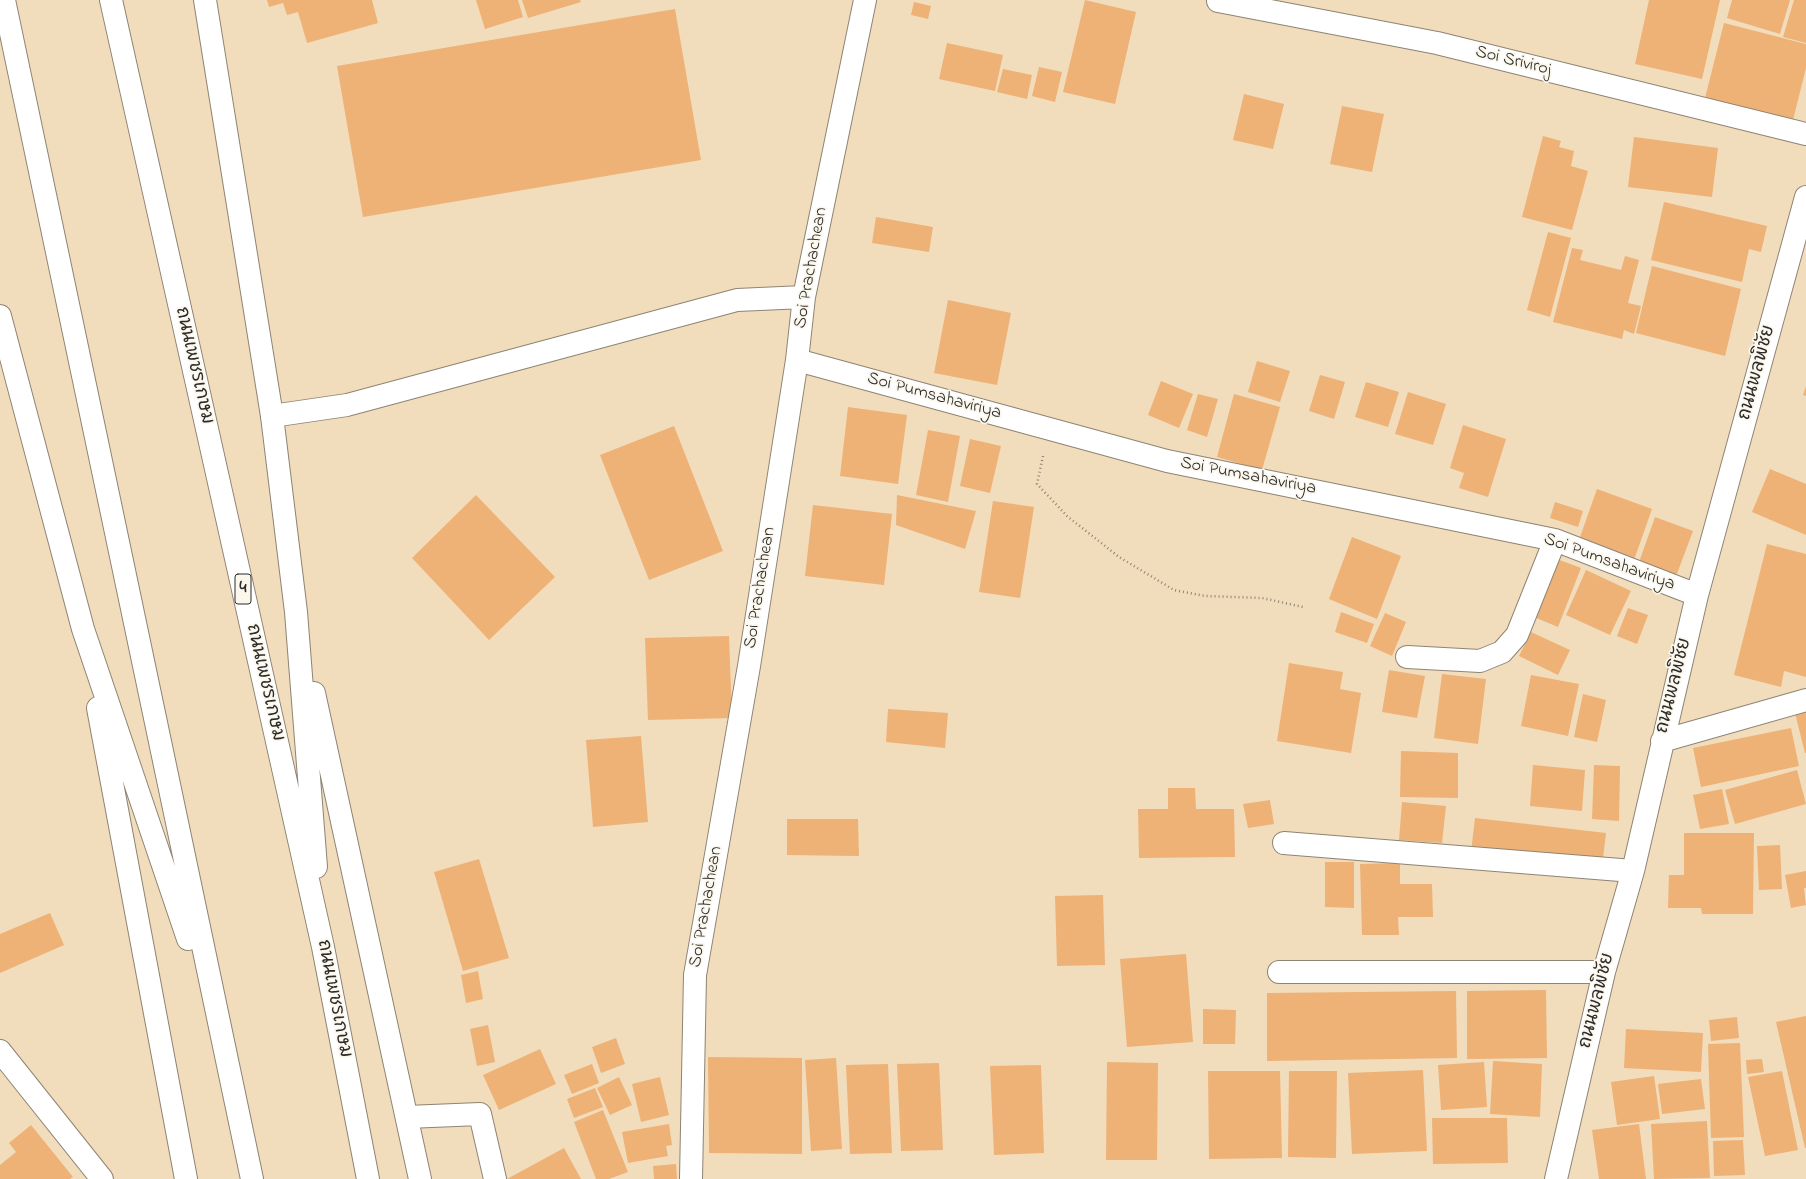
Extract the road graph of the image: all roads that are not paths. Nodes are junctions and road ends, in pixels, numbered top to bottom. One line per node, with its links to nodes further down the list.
1 (4, 0): 24 (main road)
2 (111, 0): 21 (main road, ถนนเพชรเกษม / 4)
3 (205, 0): 11 (main road)
4 (865, 0): 8 (main road, Soi Prachachean)
5 (1218, 1): 6 (main road, Soi Sriviroj)
6 (1806, 134)
7 (1806, 197): 13 (main road, ถนนพลพิชัย)
8 (804, 297): 10 (main road, Soi Prachachean); 11 (main road)
9 (0, 316): 15 (main road)
10 (797, 360): 12 (main road, Soi Pumsahaviriya); 33 (main road, Soi Prachachean)
11 (272, 416): 14 (main road)
12 (1556, 540): 13 (main road, Soi Pumsahaviriya); 16 (main road)
13 (1698, 596): 18 (main road, ถนนพลพิชัย)
14 (296, 612): 21 (main road); 26 (main road)
15 (83, 629): 24 (main road); 28 (main road)
16 (1407, 657)
17 (1806, 700): 18 (main road)
18 (1662, 741): 20 (main road, ถนนพลพิชัย)
19 (1284, 843): 20 (main road)
20 (1632, 872): 23 (main road, ถนนพลพิชัย)
21 (323, 948): 30 (main road, ถนนเพชรเกษม / 4)
22 (1279, 972): 23 (main road)
23 (1604, 972): 34 (main road, ถนนพลพิชัย)
24 (220, 1033): 29 (main road)
25 (0, 1051): 27 (main road)
26 (407, 1117): 31 (main road); 32 (main road)
27 (102, 1179)
28 (186, 1179)
29 (252, 1179)
30 (368, 1179)
31 (420, 1179)
32 (495, 1179)
33 (691, 1179)
34 (1556, 1179)

